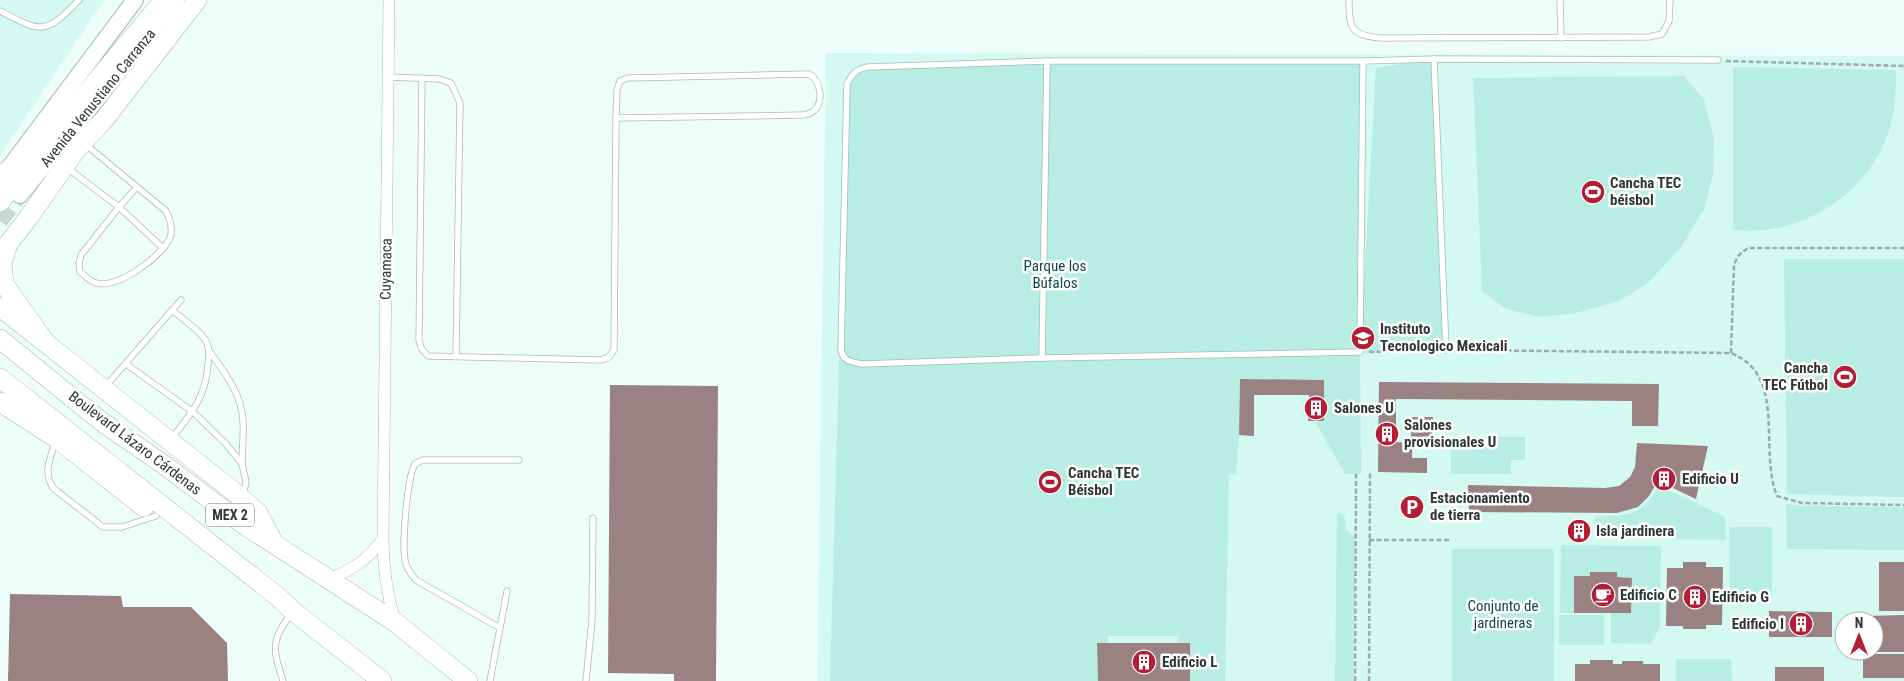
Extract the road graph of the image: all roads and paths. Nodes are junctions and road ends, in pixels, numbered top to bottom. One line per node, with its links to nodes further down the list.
1 (79, 0): 10 (lane)
2 (135, 0): 22 (main road, Avenida Venustiano Carranza)
3 (164, 0): 25 (main road)
4 (176, 0): 24 (main road, Avenida Venustiano Carranza)
5 (197, 0): 20 (main road)
6 (389, 0): 17 (street, Cuyamaca)
7 (1350, 0): 11 (lane)
8 (1560, 0): 11 (lane)
9 (1670, 0): 11 (lane)
10 (0, 11)
11 (1561, 38)
12 (1434, 59): 13 (lane); 15 (lane); 36 (lane)
13 (1718, 60): 16 (path)
14 (1047, 61): 15 (lane); 41 (lane); 41 (lane)
15 (1363, 61): 38 (lane)
16 (1904, 66)
17 (388, 77): 18 (lane); 58 (street, Cuyamaca)
18 (422, 78): 40 (lane); 40 (lane)
19 (616, 118): 19 (lane); 40 (lane)
20 (83, 142): 21 (main road); 23 (lane)
21 (64, 166): 26 (lane); 27 (main road)
22 (2, 176)
23 (137, 187): 26 (lane); 28 (lane)
24 (20, 195)
25 (0, 202)
26 (119, 206): 28 (lane); 28 (lane)
27 (3, 248): 34 (main road)
28 (162, 248)
29 (1904, 248): 39 (path)
30 (181, 300): 32 (lane)
31 (0, 307): 34 (main road)
32 (172, 310): 37 (lane); 43 (lane)
33 (0, 339): 42 (main road, Boulevard Lázaro Cárdenas / MEX 2)
34 (45, 342): 45 (main road)
35 (0, 349): 42 (main road)
36 (1446, 350): 38 (path); 39 (path)
37 (209, 352): 47 (lane); 51 (lane)
38 (1360, 352): 41 (lane)
39 (1731, 353): 55 (path)
40 (456, 356)
41 (1042, 358)
42 (29, 362): 62 (main road, Boulevard Lázaro Cárdenas / MEX 2)
43 (126, 364): 45 (lane); 47 (lane)
44 (0, 378): 61 (main road, Boulevard Lázaro Cárdenas / MEX 2)
45 (103, 388): 49 (main road)
46 (0, 402): 48 (main road)
47 (193, 412): 49 (lane); 51 (lane)
48 (56, 438): 56 (main road); 56 (lane)
49 (170, 441): 54 (main road)
50 (519, 460): 67 (lane)
51 (242, 464): 54 (lane)
52 (1370, 473): 59 (path)
53 (1356, 474): 74 (path)
54 (242, 499): 62 (main road)
55 (1904, 505)
56 (156, 516): 61 (main road)
57 (594, 518): 73 (lane)
58 (382, 539): 63 (street); 66 (street, Cuyamaca)
59 (1369, 540): 60 (path); 75 (path)
60 (1451, 540)
61 (208, 543): 65 (main road, Boulevard Lázaro Cárdenas / MEX 2)
62 (273, 543): 63 (main road, Boulevard Lázaro Cárdenas / MEX 2)
63 (329, 579): 66 (main road, Boulevard Lázaro Cárdenas / MEX 2)
64 (507, 591): 67 (lane)
65 (293, 612): 68 (main road, Boulevard Lázaro Cárdenas / MEX 2); 69 (lane)
66 (395, 622): 71 (main road, Boulevard Lázaro Cárdenas / MEX 2)
67 (500, 628): 72 (lane)
68 (362, 674): 70 (main road, Boulevard Lázaro Cárdenas / MEX 2)
69 (284, 681)
70 (382, 681)
71 (468, 681)
72 (490, 681)
73 (586, 681)
74 (1355, 681)
75 (1370, 681)

